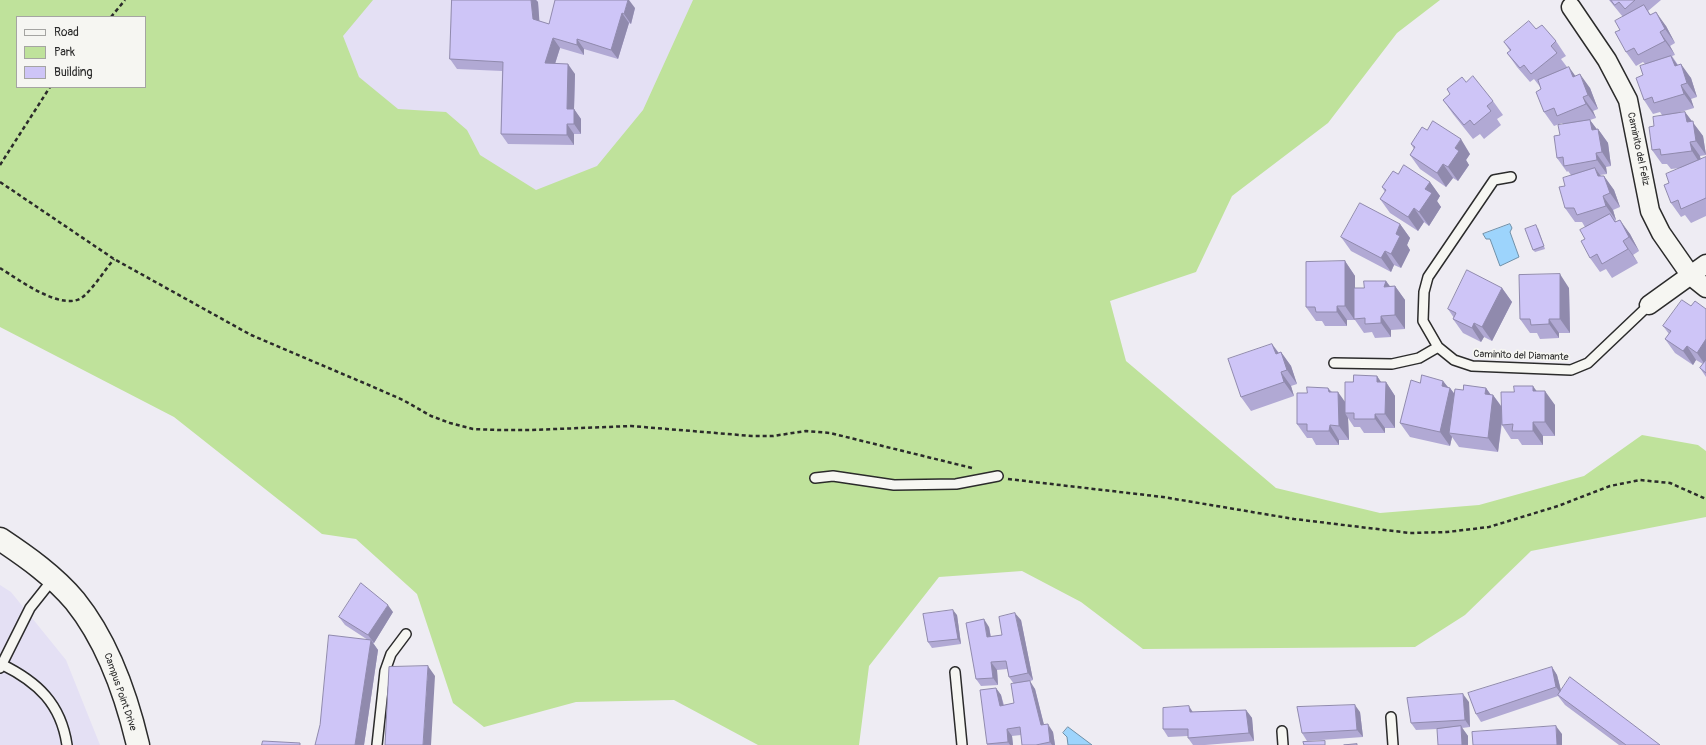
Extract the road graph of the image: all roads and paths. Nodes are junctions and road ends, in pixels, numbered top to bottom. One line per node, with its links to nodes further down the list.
1 (125, 0): 3 (path)
2 (1571, 7): 11 (street, Caminito del Feliz)
3 (112, 16)
4 (49, 88): 5 (path)
5 (0, 165)
6 (1511, 178): 14 (lane, Caminito del Diamante)
7 (0, 182): 8 (path)
8 (114, 259): 10 (path); 16 (path)
9 (1706, 264): 11 (street)
10 (0, 268)
11 (1691, 276): 12 (street, Caminito del Feliz); 13 (street)
12 (1706, 288)
13 (1649, 306): 14 (lane, Caminito del Diamante)
14 (1438, 347): 15 (lane)
15 (1334, 363)
16 (998, 476): 17 (lane); 18 (path)
17 (815, 478)
18 (1706, 499)
19 (0, 539): 20 (street, Campus Point Drive)
20 (53, 579): 22 (lane); 27 (street, Campus Point Drive)
21 (406, 634): 28 (lane)
22 (1, 666): 26 (lane)
23 (955, 672): 29 (lane)
24 (1391, 717): 31 (lane)
25 (1282, 731): 30 (lane)
26 (67, 745)
27 (138, 745)
28 (377, 745)
29 (962, 745)
30 (1283, 745)
31 (1393, 745)

